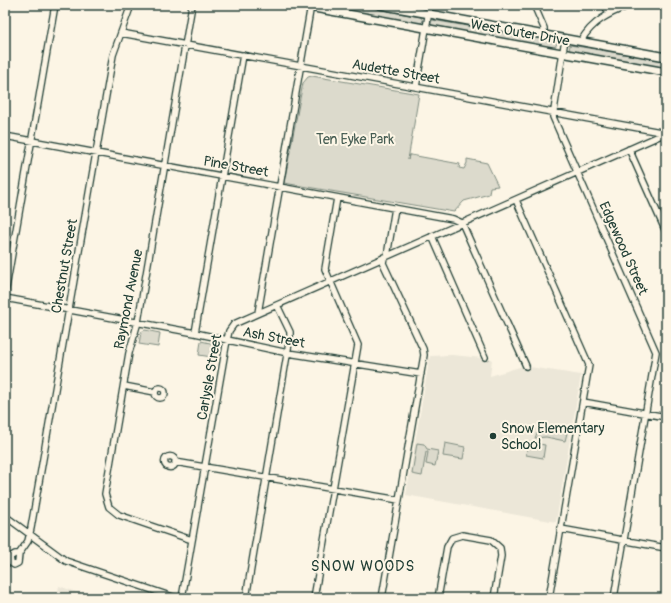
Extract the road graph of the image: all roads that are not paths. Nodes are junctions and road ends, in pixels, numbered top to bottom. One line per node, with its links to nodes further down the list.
1 (55, 5): 28 (street)
2 (131, 5): 14 (street, Chestnut Street)
3 (192, 5): 18 (street, Raymond Avenue)
4 (298, 5): 10 (main road, West Outer Drive)
5 (380, 5): 11 (main road, West Outer Drive)
6 (430, 5): 11 (street)
7 (534, 5): 15 (street)
8 (605, 5): 12 (street)
9 (630, 5): 12 (street)
10 (311, 6): 13 (main road, West Outer Drive); 22 (street)
11 (429, 14): 13 (street); 15 (main road, West Outer Drive)
12 (608, 14): 17 (street)
13 (426, 28): 19 (main road, West Outer Drive); 24 (street)
14 (121, 34): 18 (street, Audette Street); 30 (street, Chestnut Street)
15 (544, 35): 16 (main road, West Outer Drive)
16 (565, 39): 17 (main road, West Outer Drive); 19 (street, Edgewood Street)
17 (581, 42): 21 (main road, West Outer Drive)
18 (185, 45): 20 (street, Audette Street); 31 (street, Raymond Avenue)
19 (563, 53): 23 (main road, West Outer Drive); 25 (street, Edgewood Street)
20 (243, 56): 22 (street, Audette Street); 33 (street)
21 (666, 57)
22 (300, 66): 24 (street, Audette Street); 34 (street)
23 (666, 72)
24 (416, 87): 25 (street, Audette Street)
25 (553, 113): 26 (street, Audette Street); 32 (street, Edgewood Street)
26 (666, 133): 29 (street, Carlysle Street)
27 (5, 136): 28 (street, Pine Street)
28 (32, 141): 30 (street, Pine Street); 43 (street)
29 (629, 149): 32 (street, Carlysle Street); 39 (street)
30 (96, 154): 31 (street, Pine Street); 46 (street, Chestnut Street)
31 (164, 166): 33 (street, Pine Street); 48 (street, Raymond Avenue)
32 (577, 172): 36 (street, Carlysle Street); 59 (street, Edgewood Street)
33 (222, 176): 34 (street, Pine Street); 49 (street)
34 (280, 186): 35 (street, Pine Street); 47 (street)
35 (337, 198): 37 (street, Pine Street); 42 (street)
36 (516, 200): 38 (street, Carlysle Street); 58 (street)
37 (395, 208): 38 (street, Pine Street); 41 (street)
38 (462, 223): 40 (street, Carlysle Street); 54 (street)
39 (666, 232)
40 (432, 236): 41 (street, Carlysle Street); 52 (street)
41 (385, 256): 42 (street, Carlysle Street); 55 (street)
42 (330, 281): 45 (street, Carlysle Street); 53 (street)
43 (5, 294)
44 (5, 298): 46 (street, Ash Street)
45 (277, 305): 47 (street, Carlysle Street); 51 (street)
46 (69, 310): 48 (street, Ash Street); 68 (street, Chestnut Street)
47 (258, 313): 50 (street, Carlysle Street)
48 (138, 322): 49 (street, Ash Street); 56 (street, Raymond Avenue)
49 (195, 333): 50 (street, Ash Street)
50 (227, 340): 51 (street, Ash Street); 62 (street, Carlysle Street)
51 (288, 353): 53 (street, Ash Street); 63 (street)
52 (485, 357)
53 (354, 363): 55 (street, Ash Street); 64 (street)
54 (526, 366)
55 (421, 374): 65 (street)
56 (124, 386): 57 (street); 69 (street, Raymond Avenue)
57 (152, 391)
58 (583, 402): 59 (street); 67 (street)
59 (647, 414): 60 (street); 70 (street, Edgewood Street)
60 (666, 417)
61 (175, 462): 62 (street)
62 (205, 467): 63 (street); 69 (street, Carlysle Street)
63 (266, 478): 64 (street); 75 (street)
64 (333, 489): 65 (street); 76 (street)
65 (399, 500): 77 (street)
66 (5, 516): 68 (street)
67 (561, 529): 70 (street); 80 (street)
68 (30, 534): 72 (street, Chestnut Street); 73 (street)
69 (192, 540): 74 (street, Carlysle Street)
70 (624, 540): 71 (street); 81 (street, Edgewood Street)
71 (666, 548)
72 (19, 554)
73 (176, 598)
74 (182, 598)
75 (246, 598)
76 (314, 598)
77 (382, 598)
78 (438, 598): 79 (street)
79 (494, 598)
80 (549, 598)
81 (614, 598)

